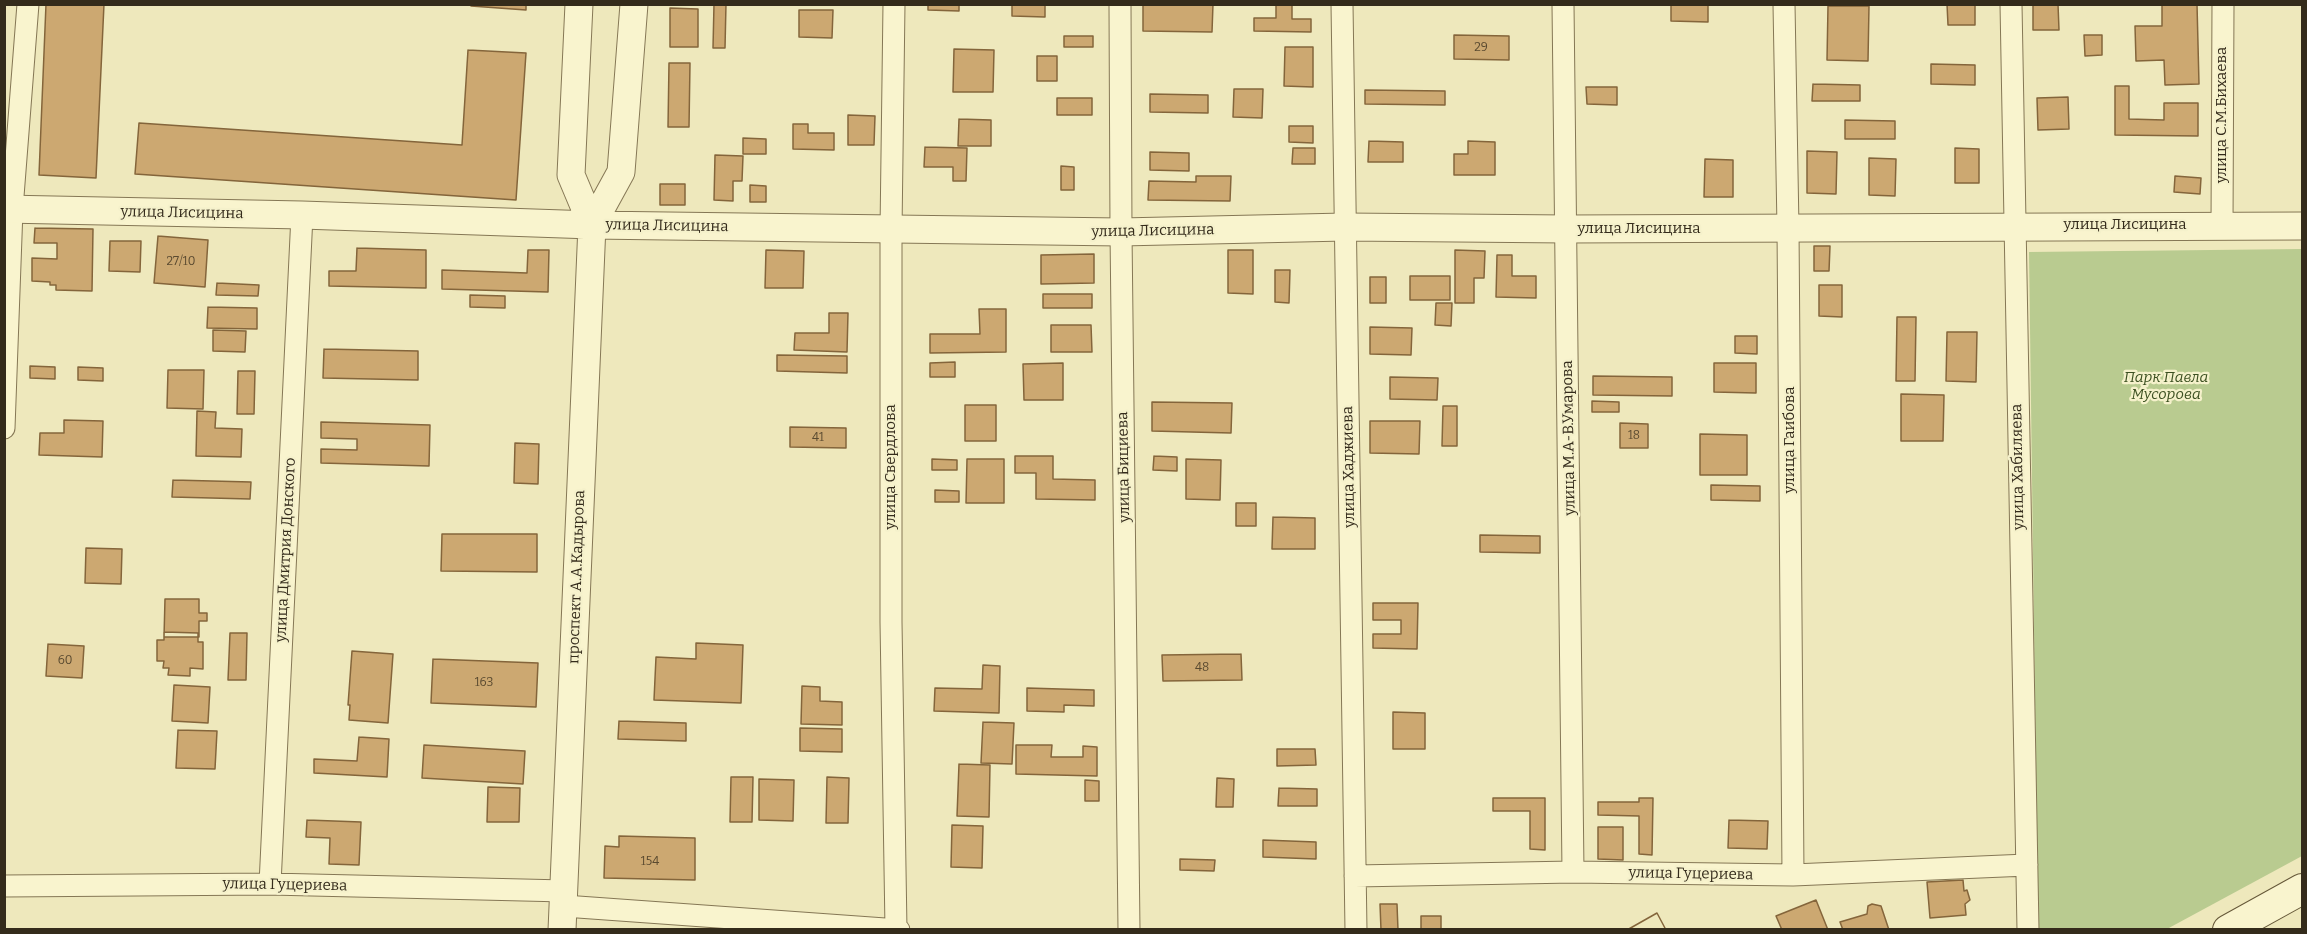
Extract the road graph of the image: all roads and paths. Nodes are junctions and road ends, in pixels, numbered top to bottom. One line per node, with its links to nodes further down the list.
1 (28, 4): 11 (street)
2 (579, 4): 13 (street, проспект А.А.Кадырова)
3 (634, 4): 13 (street, проспект А.А.Кадырова)
4 (894, 4): 20 (street, улица Свердлова)
5 (1120, 4): 21 (street, улица Бициева)
6 (1342, 4): 17 (street, улица Хаджиева)
7 (1563, 4): 19 (street, улица М.А-В.Умарова)
8 (1784, 4): 18 (street, улица Гаибова)
9 (2011, 4): 15 (street, улица Хабиляева)
10 (2223, 4): 14 (street, улица С.М.Бихаева)
11 (8, 209): 12 (street, улица Лисицина); 22 (street)
12 (302, 215): 13 (street, улица Лисицина); 27 (street, улица Дмитрия Донского)
13 (592, 225): 20 (street, улица Лисицина); 30 (street, проспект А.А.Кадырова)
14 (2222, 225): 15 (street, улица Лисицина); 16 (street, улица Лисицина)
15 (2014, 226): 18 (street, улица Лисицина); 23 (street, улица Хабиляева)
16 (2302, 226)
17 (1345, 227): 19 (street, улица Лисицина); 21 (street, улица Лисицина); 26 (street, улица Хаджиева)
18 (1788, 228): 19 (street, улица Лисицина); 25 (street, улица Гаибова)
19 (1567, 229): 24 (street, улица М.А-В.Умарова)
20 (891, 230): 21 (street, улица Лисицина); 31 (street, улица Свердлова)
21 (1121, 232): 32 (street, улица Бициева)
22 (4, 428)
23 (2027, 866): 25 (street, улица Гуцериева); 34 (street, улица Хабиляева)
24 (1573, 872): 25 (street, улица Гуцериева); 26 (street, улица Гуцериева)
25 (1793, 875)
26 (1355, 876): 33 (street, улица Хаджиева)
27 (270, 884): 28 (street, улица Гуцериева); 30 (street, улица Гуцериева)
28 (4, 886)
29 (2302, 890): 35 (main road)
30 (564, 909): 31 (street, улица Гуцериева)
31 (897, 929)
32 (1129, 930)
33 (1356, 930)
34 (2028, 930)
35 (2228, 930)

